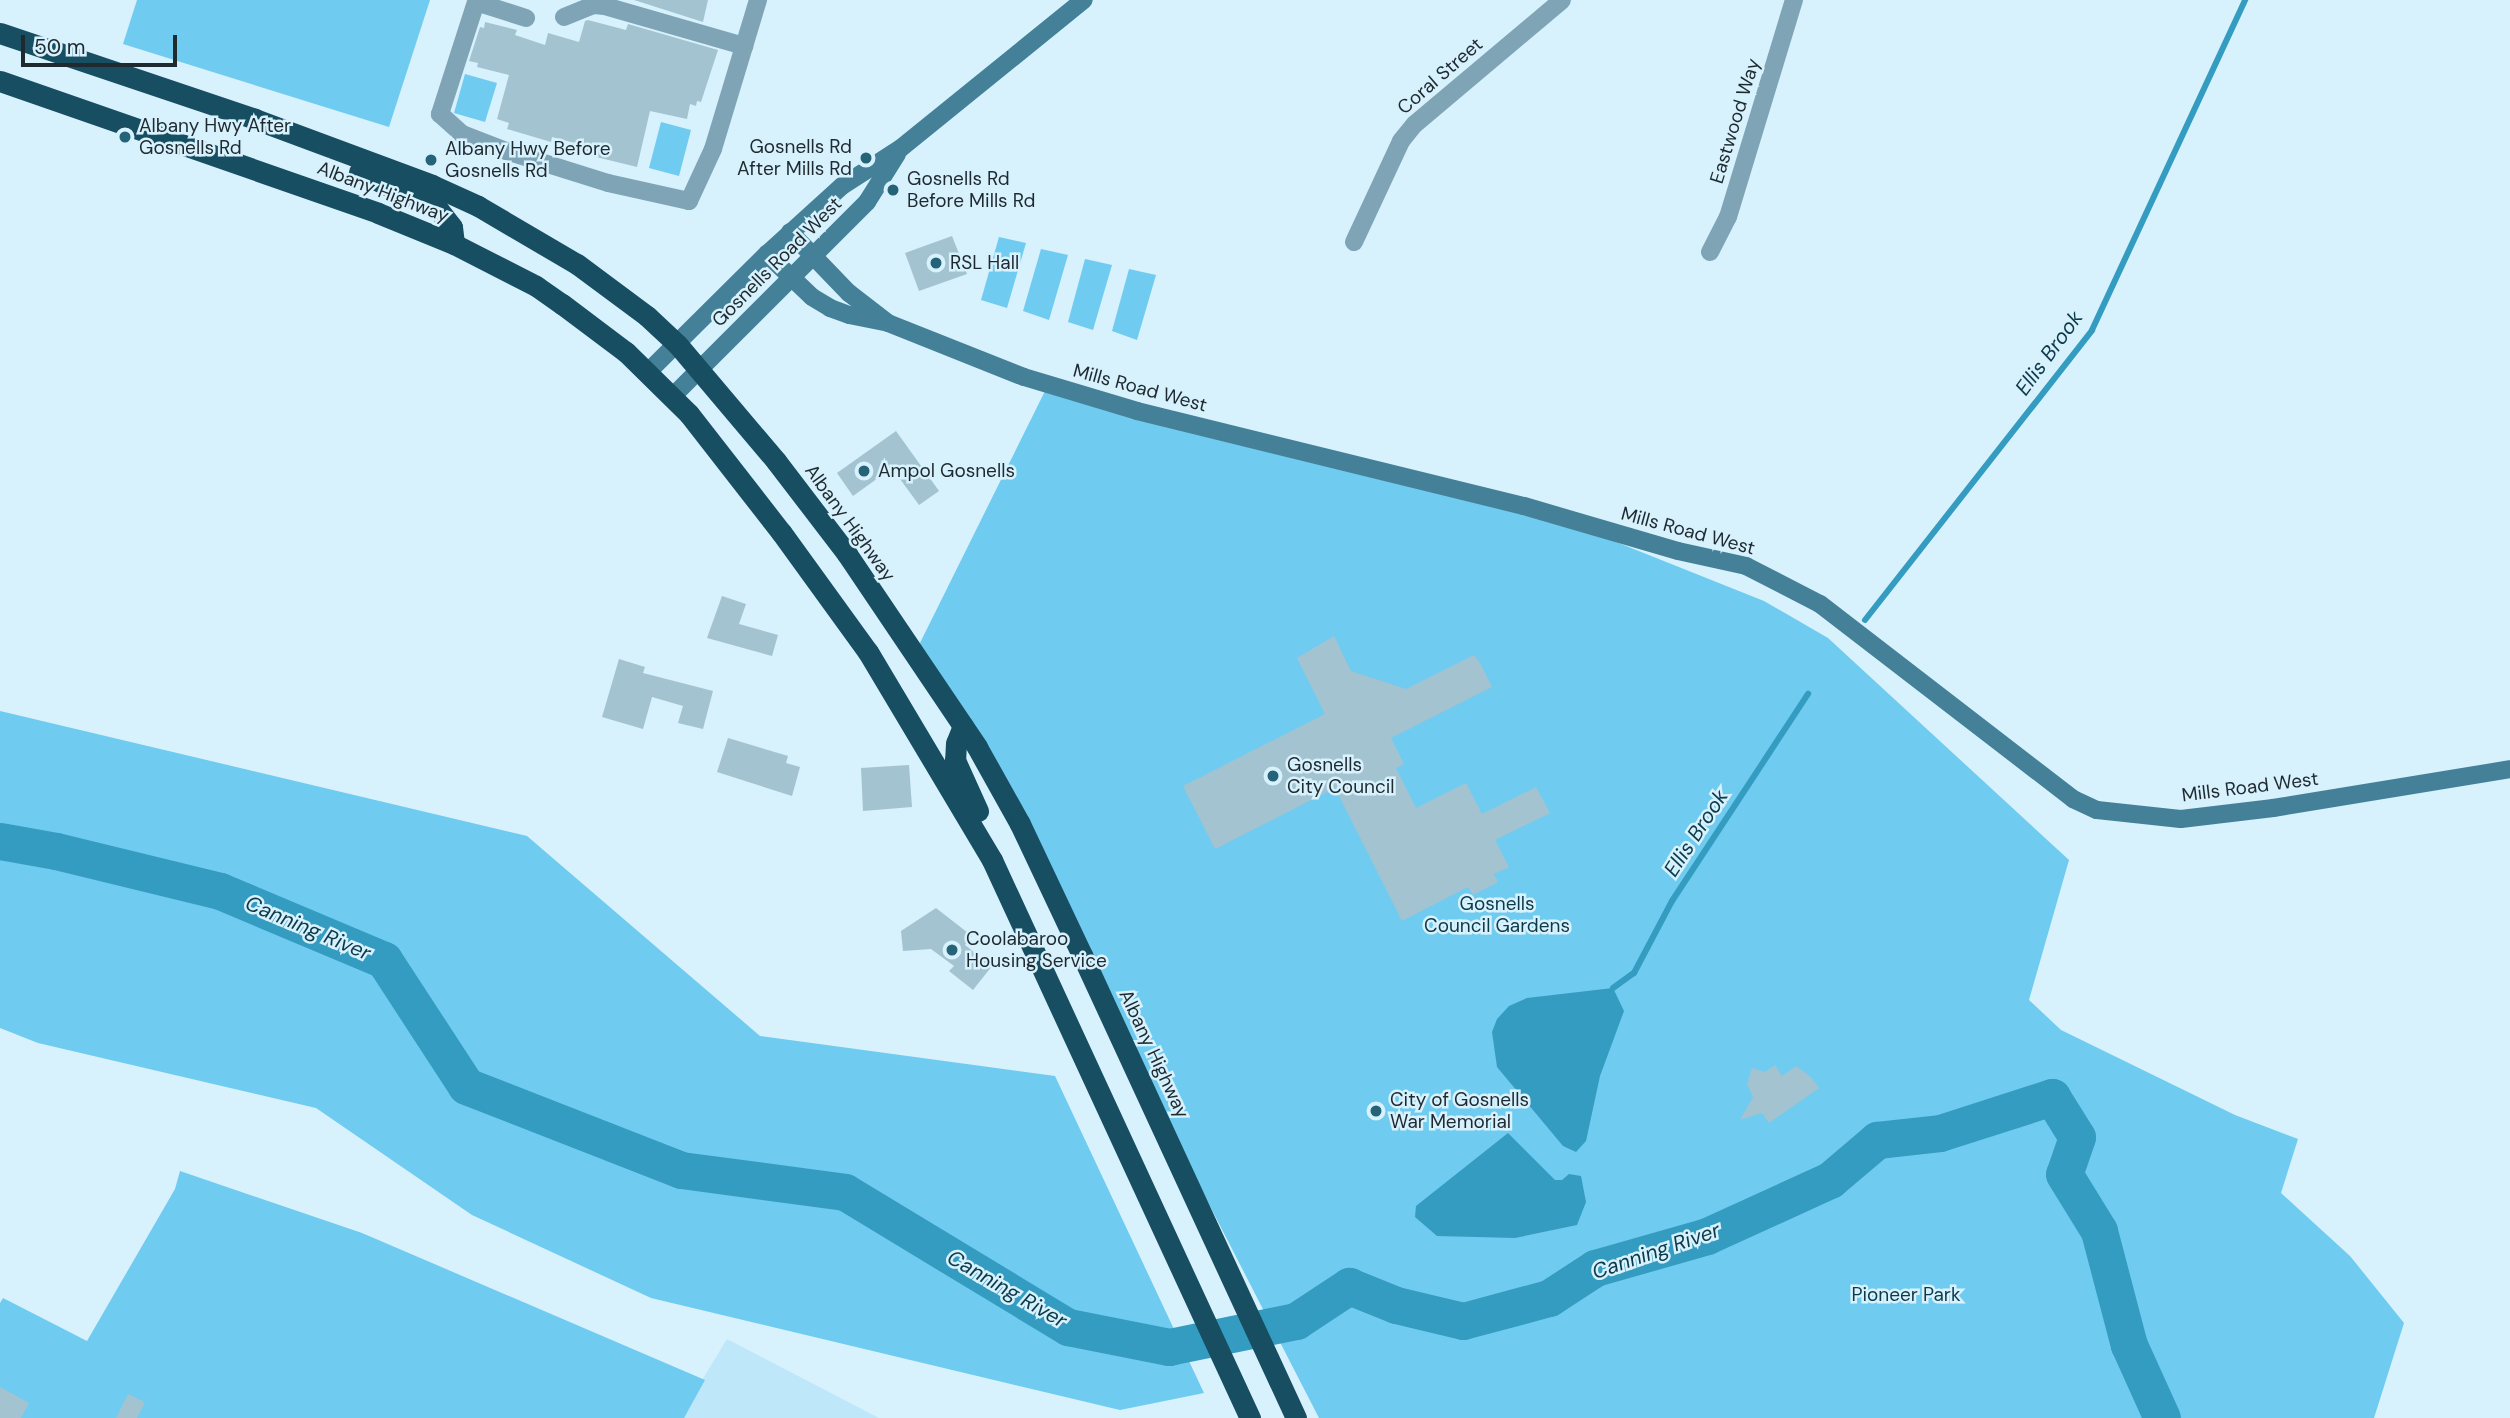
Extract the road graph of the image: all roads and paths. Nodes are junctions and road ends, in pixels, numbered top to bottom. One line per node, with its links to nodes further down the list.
1 (758, 0): 8 (street)
2 (1084, 0): 11 (main road, Gosnells Road West)
3 (1562, 0): 13 (street, Coral Street)
4 (1794, 0): 15 (street, Eastwood Way)
5 (564, 17): 8 (street)
6 (526, 19): 8 (street)
7 (0, 33): 10 (highway, Albany Highway)
8 (744, 46)
9 (0, 81): 14 (highway, Albany Highway)
10 (255, 119): 14 (highway); 20 (highway, Albany Highway)
11 (901, 148): 12 (main road, Gosnells Road West); 17 (main road, Gosnells Road West)
12 (790, 232): 16 (main road, Gosnells Road West); 17 (main road, Mills Road West)
13 (1354, 242)
14 (454, 244): 21 (highway, Albany Highway)
15 (1710, 252)
16 (767, 254): 18 (main road, Mills Road West); 20 (main road, Gosnells Road West)
17 (813, 255): 18 (main road, Gosnells Road West); 19 (main road, Mills Road West)
18 (791, 277): 19 (main road, Mills Road West); 22 (main road, Gosnells Road West)
19 (888, 323): 25 (main road, Mills Road West)
20 (678, 345): 21 (main road, Gosnells Road West); 22 (highway, Albany Highway)
21 (648, 372): 23 (highway, Albany Highway)
22 (700, 372): 23 (main road, Gosnells Road West); 24 (highway, Albany Highway)
23 (673, 397): 26 (highway, Albany Highway)
24 (963, 726): 26 (highway); 28 (highway, Albany Highway)
25 (2510, 769)
26 (1027, 935): 27 (highway, Albany Highway)
27 (1250, 1418)
28 (1296, 1418)

